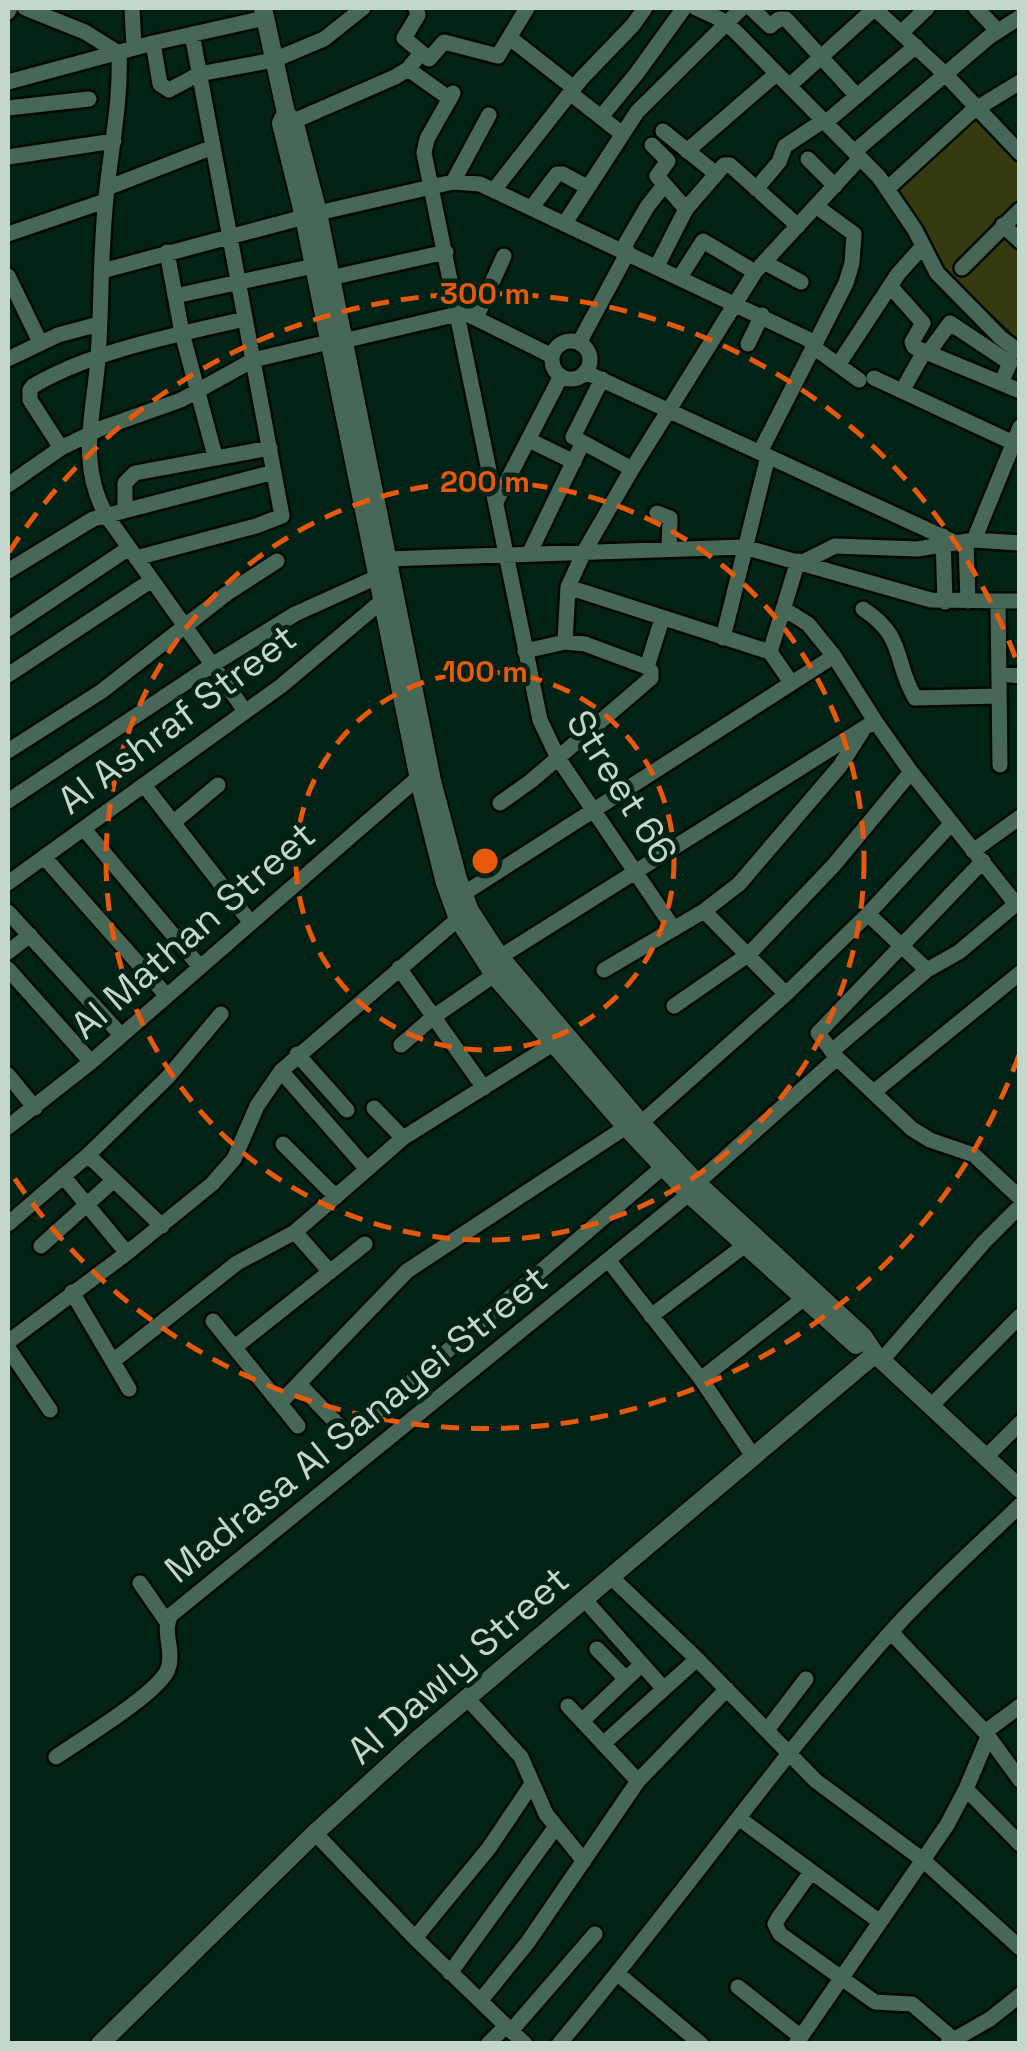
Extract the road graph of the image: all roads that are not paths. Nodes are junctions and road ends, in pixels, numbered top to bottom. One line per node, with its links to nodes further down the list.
1 (25, 8): 23 (street)
2 (363, 8): 26 (street)
3 (416, 8): 24 (street)
4 (527, 8): 20 (street)
5 (646, 8): 34 (street)
6 (684, 8): 41 (street)
7 (696, 8): 16 (street)
8 (742, 8): 16 (street)
9 (750, 8): 25 (street)
10 (875, 8): 18 (street); 25 (street)
11 (927, 8): 18 (street)
12 (982, 9): 17 (street)
13 (129, 10): 23 (street)
14 (264, 13): 19 (street); 26 (street)
15 (1020, 16): 17 (street)
16 (725, 22): 29 (street); 45 (street)
17 (997, 30): 30 (street)
18 (900, 33): 22 (street)
19 (192, 34): 21 (street); 28 (street)
20 (510, 38): 24 (street); 34 (street)
21 (154, 43): 23 (street); 28 (street)
22 (916, 46): 30 (street); 35 (street)
23 (124, 51): 31 (street); 47 (street)
24 (421, 53): 27 (street)
25 (820, 57): 33 (street); 35 (street)
26 (274, 60): 28 (street); 40 (street)
27 (408, 68): 40 (street); 58 (street, Street 66)
28 (199, 74): 49 (street)
29 (776, 74): 33 (street); 50 (street)
30 (945, 74): 38 (street); 52 (street)
31 (8, 82)
32 (1020, 82): 38 (street)
33 (789, 86): 42 (street)
34 (572, 91): 41 (street); 63 (street)
35 (857, 96): 42 (street)
36 (90, 99): 37 (street)
37 (8, 108)
38 (977, 108): 46 (street); 62 (street)
39 (489, 115): 56 (street)
40 (290, 117): 69 (street)
41 (600, 117): 45 (street)
42 (824, 122): 52 (street); 61 (street)
43 (1020, 126): 46 (street)
44 (663, 131): 50 (street)
45 (621, 133): 59 (street)
46 (1005, 138): 51 (street)
47 (114, 141): 53 (street); 64 (street)
48 (652, 145): 57 (street)
49 (213, 147): 64 (street); 74 (street)
50 (687, 151): 55 (street)
51 (1020, 153)
52 (857, 155): 60 (street); 62 (street)
53 (8, 158)
54 (808, 159): 60 (street)
55 (715, 173): 61 (street); 67 (street)
56 (453, 182): 58 (street); 63 (street)
57 (664, 185): 67 (street); 77 (street)
58 (432, 186): 69 (street); 79 (street, Street 66)
59 (587, 186): 66 (street); 70 (street)
60 (835, 186): 65 (street)
61 (756, 189): 72 (street)
62 (887, 189): 76 (street)
63 (494, 190): 66 (street)
64 (106, 195): 73 (street); 85 (street)
65 (816, 206): 72 (street); 104 (street)
66 (532, 208): 70 (street)
67 (686, 209): 82 (street)
68 (1020, 210): 71 (street)
69 (310, 215): 74 (street); 81 (street); 89 (street)
70 (565, 223): 77 (street)
71 (1003, 225): 75 (street); 84 (street)
72 (798, 226): 83 (street)
73 (8, 234)
74 (230, 235): 78 (street); 90 (street)
75 (1020, 241)
76 (923, 246): 86 (street); 105 (street)
77 (625, 251): 82 (street); 102 (street)
78 (167, 252): 85 (street); 92 (street)
79 (446, 252): 89 (street); 94 (street, Street 66)
80 (504, 256): 96 (street)
81 (314, 266): 90 (street); 101 (street)
82 (657, 266): 88 (street)
83 (759, 267): 88 (street); 91 (street); 93 (street)
84 (962, 268)
85 (102, 272): 98 (street)
86 (891, 275): 106 (street); 111 (street)
87 (8, 276): 100 (street)
88 (680, 277): 93 (street)
89 (330, 278): 101 (street)
90 (238, 282): 92 (street); 97 (street)
91 (801, 282)
92 (175, 296): 99 (street)
93 (736, 303): 95 (street); 119 (street)
94 (458, 312): 96 (street); 101 (street); 133 (street, Street 66)
95 (762, 316): 103 (street); 104 (street)
96 (476, 318): 107 (street)
97 (246, 320): 99 (street); 110 (street)
98 (99, 324): 100 (street); 109 (street)
99 (182, 334): 109 (street); 118 (street)
100 (40, 342): 108 (street)
101 (336, 342): 110 (street); 145 (street); 149 (street)
102 (579, 343): 107 (street); 112 (street)
103 (748, 344)
104 (813, 344): 111 (street); 127 (street)
105 (1020, 352)
106 (926, 353): 115 (street); 115 (street); 116 (street)
107 (552, 356): 113 (street)
108 (8, 359)
109 (98, 360): 121 (street); 125 (street)
110 (253, 360): 118 (street); 126 (street)
111 (838, 365): 116 (street)
112 (585, 372): 113 (street); 114 (street)
113 (561, 376): 122 (street)
114 (602, 380): 119 (street); 123 (street)
115 (1001, 383): 117 (street)
116 (902, 391): 124 (street)
117 (1020, 391)
118 (196, 394): 121 (street); 128 (street)
119 (669, 410): 127 (street); 130 (street)
120 (1020, 427): 124 (street)
121 (90, 434): 125 (street); 136 (street)
122 (529, 440): 129 (street); 133 (street)
123 (582, 444): 129 (street); 130 (street)
124 (1016, 445): 137 (street)
125 (61, 448): 132 (street)
126 (270, 448): 128 (street); 131 (street)
127 (764, 454): 137 (street); 139 (street)
128 (215, 456): 134 (street)
129 (574, 462): 143 (street)
130 (632, 469): 141 (street)
131 (274, 472): 134 (street); 142 (street)
132 (8, 485)
133 (496, 502): 144 (street, Street 66)
134 (125, 510): 136 (street)
135 (657, 512): 140 (street)
136 (106, 515): 142 (street); 148 (street)
137 (956, 541): 138 (street); 147 (street); 153 (street); 156 (street)
138 (1020, 544)
139 (744, 547): 140 (street); 147 (street); 162 (street)
140 (669, 549): 141 (street)
141 (584, 552): 143 (street); 151 (street)
142 (132, 553): 150 (street); 161 (street)
143 (530, 554): 144 (street)
144 (506, 555): 145 (street); 164 (street, Street 66)
145 (387, 559): 182 (street)
146 (277, 561): 160 (street)
147 (800, 561): 156 (street); 157 (street)
148 (8, 571)
149 (376, 576): 152 (street); 167 (street)
150 (152, 580): 160 (street); 170 (street)
151 (568, 588): 159 (street); 163 (street)
152 (382, 601): 174 (street, Al Ashraf Street); 182 (street)
153 (968, 601): 154 (street); 156 (street)
154 (998, 601): 155 (street); 169 (street)
155 (1020, 601)
156 (945, 602)
157 (784, 609): 165 (street); 166 (street)
158 (862, 609): 173 (street)
159 (662, 619): 162 (street); 168 (street)
160 (184, 626): 167 (street); 178 (street)
161 (8, 629)
162 (723, 638): 165 (street)
163 (566, 642): 164 (street); 168 (street)
164 (525, 651): 179 (street, Street 66)
165 (770, 652): 172 (street)
166 (834, 656): 172 (street); 175 (street)
167 (212, 665): 174 (street); 185 (street)
168 (647, 667): 179 (street)
169 (999, 674): 171 (street); 173 (street)
170 (8, 675)
171 (1020, 676)
172 (790, 681): 187 (street)
173 (999, 696): 176 (street)
174 (245, 712): 184 (street, Al Ashraf Street)
175 (870, 724): 181 (street); 194 (street); 198 (street)
176 (1000, 729): 177 (street); 180 (street)
177 (1020, 729)
178 (8, 751)
179 (558, 758): 186 (street); 187 (street, Street 66)
180 (1000, 766)
181 (912, 772): 190 (street); 207 (street)
182 (424, 781): 196 (street); 201 (street); 202 (street, Al Mathan Street)
183 (218, 784): 189 (street)
184 (144, 785): 189 (street); 191 (street, Al Ashraf Street)
185 (9, 797)
186 (500, 804)
187 (594, 810): 194 (street, Street 66); 196 (street)
188 (1020, 817): 192 (street)
189 (174, 822): 202 (street)
190 (952, 823): 192 (street); 200 (street)
191 (84, 829): 193 (street, Al Ashraf Street); 209 (street)
192 (978, 856): 197 (street); 205 (street)
193 (44, 858): 195 (street, Al Ashraf Street); 216 (street)
194 (635, 871): 203 (street, Street 66); 208 (street)
195 (8, 883)
196 (463, 894): 208 (street)
197 (1015, 898): 213 (street, Madrasa Al Sanayei Street)
198 (704, 911): 203 (street); 207 (street)
199 (8, 912): 204 (street)
200 (868, 914): 205 (street); 215 (street)
201 (458, 918): 208 (street); 210 (street)
202 (251, 924): 209 (street, Al Mathan Street)
203 (674, 928): 212 (street)
204 (30, 935): 206 (street); 220 (street)
205 (900, 945): 213 (street); 224 (street)
206 (8, 952)
207 (749, 954): 215 (street); 217 (street)
208 (497, 966): 219 (street); 221 (street); 233 (street)
209 (200, 967): 216 (street, Al Mathan Street)
210 (398, 968): 219 (street); 223 (street)
211 (8, 969): 225 (street)
212 (604, 970)
213 (927, 970): 224 (street, Madrasa Al Sanayei Street)
214 (1020, 973): 229 (street)
215 (786, 994): 233 (street)
216 (166, 995): 220 (street, Al Mathan Street)
217 (674, 1006)
218 (221, 1014): 237 (street)
219 (432, 1018): 222 (street); 228 (street)
220 (121, 1036): 225 (street, Al Mathan Street)
221 (554, 1044): 228 (street); 233 (street)
222 (401, 1045)
223 (298, 1054): 226 (street); 232 (street)
224 (834, 1054): 229 (street); 242 (street, Madrasa Al Sanayei Street)
225 (91, 1062): 230 (street, Al Mathan Street)
226 (280, 1071): 239 (street); 248 (street)
227 (8, 1075): 230 (street)
228 (484, 1088): 235 (street)
229 (876, 1091): 244 (street)
230 (35, 1108): 234 (street, Al Mathan Street)
231 (374, 1108): 235 (street)
232 (347, 1110)
233 (633, 1125): 238 (street); 242 (street); 266 (street)
234 (8, 1127)
235 (403, 1138): 239 (street)
236 (284, 1144): 243 (street)
237 (88, 1155): 240 (street); 241 (street)
238 (663, 1167): 242 (street); 272 (street)
239 (366, 1168): 243 (street)
240 (63, 1176): 245 (street); 247 (street)
241 (114, 1180): 245 (street); 248 (street)
242 (693, 1189): 252 (street); 254 (street, Madrasa Al Sanayei Street); 263 (street)
243 (336, 1196): 249 (street)
244 (1020, 1198)
245 (88, 1205): 251 (street); 253 (street)
246 (1015, 1217): 263 (street)
247 (8, 1224)
248 (162, 1226): 253 (street)
249 (294, 1232): 255 (street); 264 (street)
250 (364, 1244): 255 (street)
251 (41, 1246)
252 (744, 1246): 257 (street); 258 (street)
253 (127, 1253): 256 (street)
254 (609, 1261): 258 (street); 274 (street, Madrasa Al Sanayei Street)
255 (330, 1272): 262 (street)
256 (72, 1292): 261 (street); 264 (street)
257 (802, 1299): 263 (street); 265 (street)
258 (651, 1316): 265 (street)
259 (1020, 1316): 269 (street)
260 (213, 1321): 262 (street)
261 (8, 1345): 270 (street)
262 (235, 1348): 268 (street)
263 (876, 1355): 269 (street); 275 (street, Al Dawly Street)
264 (113, 1361): 267 (street)
265 (700, 1379): 275 (street)
266 (299, 1384): 268 (street); 272 (street)
267 (129, 1388)
268 (280, 1403): 273 (street)
269 (931, 1406): 276 (street)
270 (50, 1410)
271 (1020, 1423): 276 (street)
272 (360, 1425): 274 (street)
273 (298, 1426)
274 (379, 1446): 282 (street, Madrasa Al Sanayei Street)
275 (753, 1456): 279 (street, Al Dawly Street)
276 (986, 1456): 277 (street)
277 (1020, 1489)
278 (1020, 1505): 283 (street)
279 (610, 1577): 281 (street, Al Dawly Street); 285 (street)
280 (140, 1583): 282 (street)
281 (584, 1600): 286 (street); 291 (street, Al Dawly Street)
282 (167, 1622): 299 (street, Madrasa Al Sanayei Street)
283 (891, 1632): 296 (street); 298 (street)
284 (597, 1649): 287 (street)
285 (697, 1659): 289 (street); 290 (street)
286 (642, 1664): 287 (street); 289 (street)
287 (626, 1679): 294 (street)
288 (806, 1679): 295 (street)
289 (664, 1689): 297 (street)
290 (727, 1689): 295 (street); 301 (street)
291 (466, 1697): 302 (street); 306 (street, Al Dawly Street)
292 (568, 1706): 294 (street)
293 (1020, 1706): 296 (street)
294 (582, 1722): 297 (street)
295 (768, 1730): 298 (street)
296 (986, 1735): 300 (street); 303 (street)
297 (604, 1744): 301 (street)
298 (789, 1754): 304 (street); 308 (street)
299 (56, 1757)
300 (1020, 1780)
301 (638, 1781): 309 (street)
302 (532, 1784): 305 (street); 313 (street)
303 (966, 1789): 307 (street); 308 (street)
304 (740, 1819): 310 (street); 316 (street)
305 (555, 1828): 309 (street); 315 (street)
306 (316, 1833): 313 (street); 324 (street, Al Dawly Street)
307 (1016, 1835)
308 (923, 1860): 311 (street); 314 (street)
309 (584, 1861): 320 (street)
310 (811, 1872): 311 (street); 317 (street)
311 (880, 1922): 317 (street)
312 (595, 1934): 321 (street)
313 (414, 1938): 315 (street)
314 (1016, 1938)
315 (450, 1973): 320 (street)
316 (618, 1974): 327 (street); 328 (street)
317 (840, 1980): 322 (street); 323 (street)
318 (738, 1987): 322 (street)
319 (1020, 1995): 323 (street)
320 (481, 2000): 321 (street)
321 (509, 2028): 325 (street); 326 (street)
322 (798, 2040)
323 (953, 2042)
324 (100, 2044)
325 (488, 2044)
326 (524, 2044)
327 (559, 2044)
328 (701, 2044)

